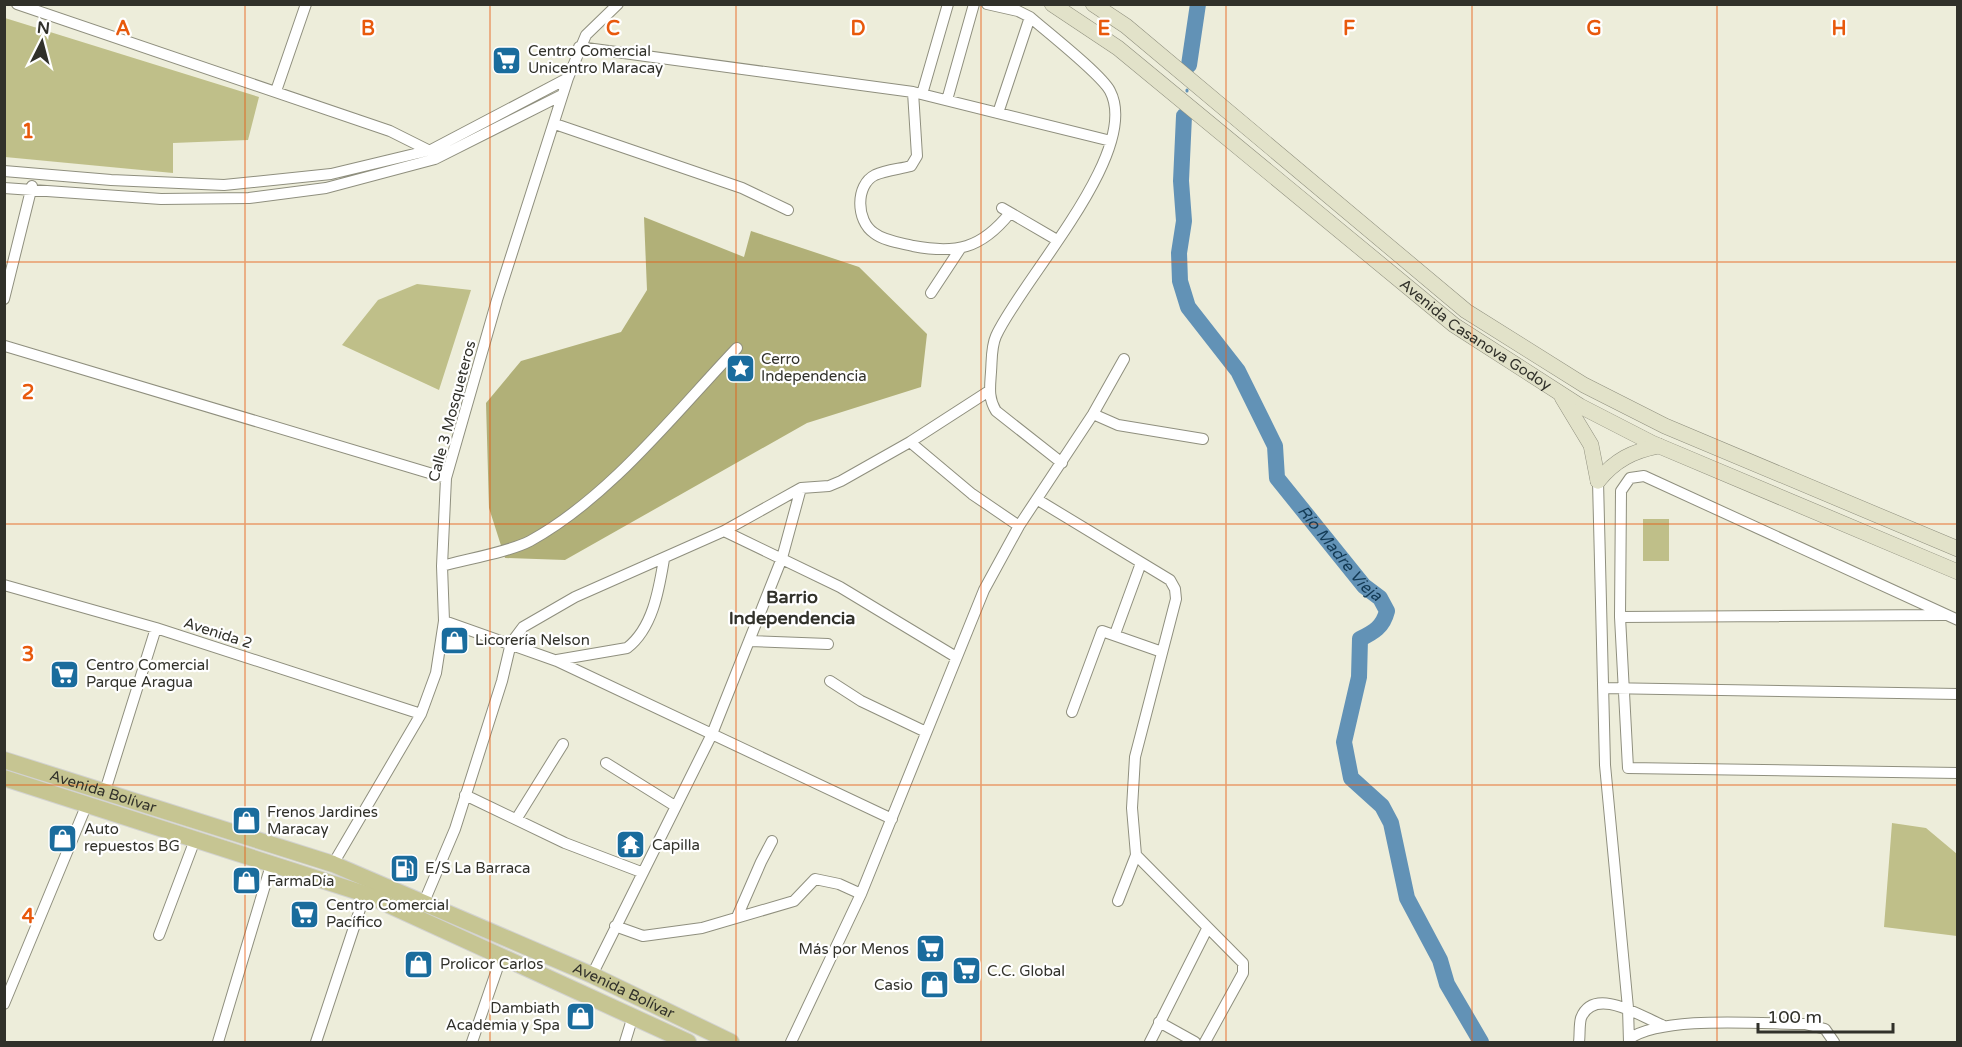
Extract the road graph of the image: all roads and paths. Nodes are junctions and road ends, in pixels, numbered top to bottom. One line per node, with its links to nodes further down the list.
1 (17, 4): 12 (street)
2 (306, 4): 12 (street)
3 (618, 4): 10 (street, Calle 3 Mosqueteros)
4 (948, 4): 13 (street)
5 (974, 4): 15 (street)
6 (987, 4): 9 (street)
7 (1052, 4): 33 (street, Avenida Casanova Godoy)
8 (1093, 4): 45 (street, Avenida Casanova Godoy)
9 (1029, 17): 16 (street); 18 (street)
10 (579, 47): 11 (street, Calle 3 Mosqueteros); 13 (street)
11 (568, 78): 14 (street, Calle 3 Mosqueteros); 19 (street)
12 (276, 91): 19 (street)
13 (917, 93): 15 (street); 26 (street)
14 (562, 95): 17 (street, Calle 3 Mosqueteros); 19 (street)
15 (947, 100): 16 (street)
16 (998, 113): 18 (street)
17 (555, 123): 24 (street); 39 (street, Calle 3 Mosqueteros)
18 (1111, 141): 25 (street)
19 (433, 154): 21 (street); 23 (street)
20 (4, 171): 21 (street)
21 (33, 175): 23 (street)
22 (4, 188): 23 (street)
23 (31, 191): 28 (street)
24 (788, 210)
25 (1057, 240): 26 (street); 32 (street)
26 (960, 249): 27 (street)
27 (931, 293)
28 (4, 299)
29 (5, 346): 39 (street)
30 (737, 348): 49 (street)
31 (1124, 359): 34 (street)
32 (989, 392): 36 (street); 38 (street)
33 (1559, 392): 37 (street, Avenida Casanova Godoy); 40 (street)
34 (1093, 414): 35 (street); 38 (street)
35 (1203, 439)
36 (910, 442): 41 (street); 43 (street)
37 (1659, 446): 40 (street); 50 (street, Avenida Casanova Godoy)
38 (1062, 463): 42 (street)
39 (446, 478): 49 (street, Calle 3 Mosqueteros)
40 (1598, 481): 64 (street)
41 (801, 488): 44 (street); 47 (street)
42 (1038, 500): 43 (street); 48 (street)
43 (1019, 526): 61 (street)
44 (724, 531): 46 (street); 47 (street)
45 (1958, 549)
46 (664, 558): 58 (street); 62 (street)
47 (782, 558): 57 (street); 61 (street)
48 (1141, 563): 56 (street); 60 (street)
49 (442, 566): 54 (street, Calle 3 Mosqueteros)
50 (1958, 572)
51 (4, 585): 55 (street, Avenida 2)
52 (1620, 617): 53 (street); 53 (street); 65 (street)
53 (1952, 617)
54 (444, 621): 58 (street); 68 (street, Calle 3 Mosqueteros)
55 (156, 628): 68 (street, Avenida 2); 76 (street)
56 (1115, 634): 60 (street); 67 (street)
57 (749, 641): 59 (street); 70 (street)
58 (511, 643): 62 (street); 77 (street)
59 (828, 644)
60 (1162, 652): 84 (street)
61 (956, 657): 69 (street)
62 (557, 661): 70 (street)
63 (830, 681): 69 (street)
64 (1603, 688): 65 (street); 99 (street)
65 (1623, 689): 66 (street); 74 (street)
66 (1958, 694)
67 (1072, 712)
68 (421, 714): 86 (street, Calle 3 Mosqueteros)
69 (926, 732): 81 (street)
70 (712, 734): 79 (street); 81 (street)
71 (562, 744): 80 (street)
72 (4, 760): 76 (main road, Avenida Bolívar)
73 (606, 763): 79 (street)
74 (1958, 774)
75 (4, 778): 78 (main road, Avenida Bolívar)
76 (105, 791): 86 (main road, Avenida Bolívar)
77 (465, 795): 80 (street); 91 (street)
78 (87, 804): 82 (main road, Avenida Bolívar); 98 (street)
79 (675, 806): 87 (street)
80 (517, 818): 87 (street)
81 (892, 819): 89 (street)
82 (196, 837): 85 (main road, Avenida Bolívar); 95 (street)
83 (772, 842): 92 (street)
84 (1136, 855): 90 (street); 94 (street)
85 (272, 862): 88 (main road, Avenida Bolívar); 104 (street)
86 (333, 864): 91 (main road, Avenida Bolívar)
87 (641, 872): 93 (street)
88 (364, 894): 96 (main road, Avenida Bolívar); 105 (street)
89 (861, 894): 92 (street); 110 (street)
90 (1118, 900)
91 (424, 902): 97 (main road, Avenida Bolívar)
92 (737, 917): 93 (street)
93 (615, 926): 97 (street)
94 (1207, 928): 101 (street); 113 (street)
95 (159, 935)
96 (502, 955): 100 (main road, Avenida Bolívar); 106 (street)
97 (592, 975): 109 (main road, Avenida Bolívar)
98 (4, 1004)
99 (1628, 1008): 102 (street); 103 (street); 114 (street)
100 (633, 1016): 107 (street); 108 (main road, Avenida Bolívar)
101 (1159, 1022): 111 (street); 112 (street)
102 (1663, 1025): 103 (street); 115 (street)
103 (1629, 1041)
104 (218, 1042)
105 (316, 1042)
106 (472, 1042)
107 (625, 1042)
108 (688, 1042)
109 (731, 1042)
110 (791, 1042)
111 (1149, 1042)
112 (1195, 1042)
113 (1205, 1042)
114 (1579, 1042)
115 (1834, 1042)

